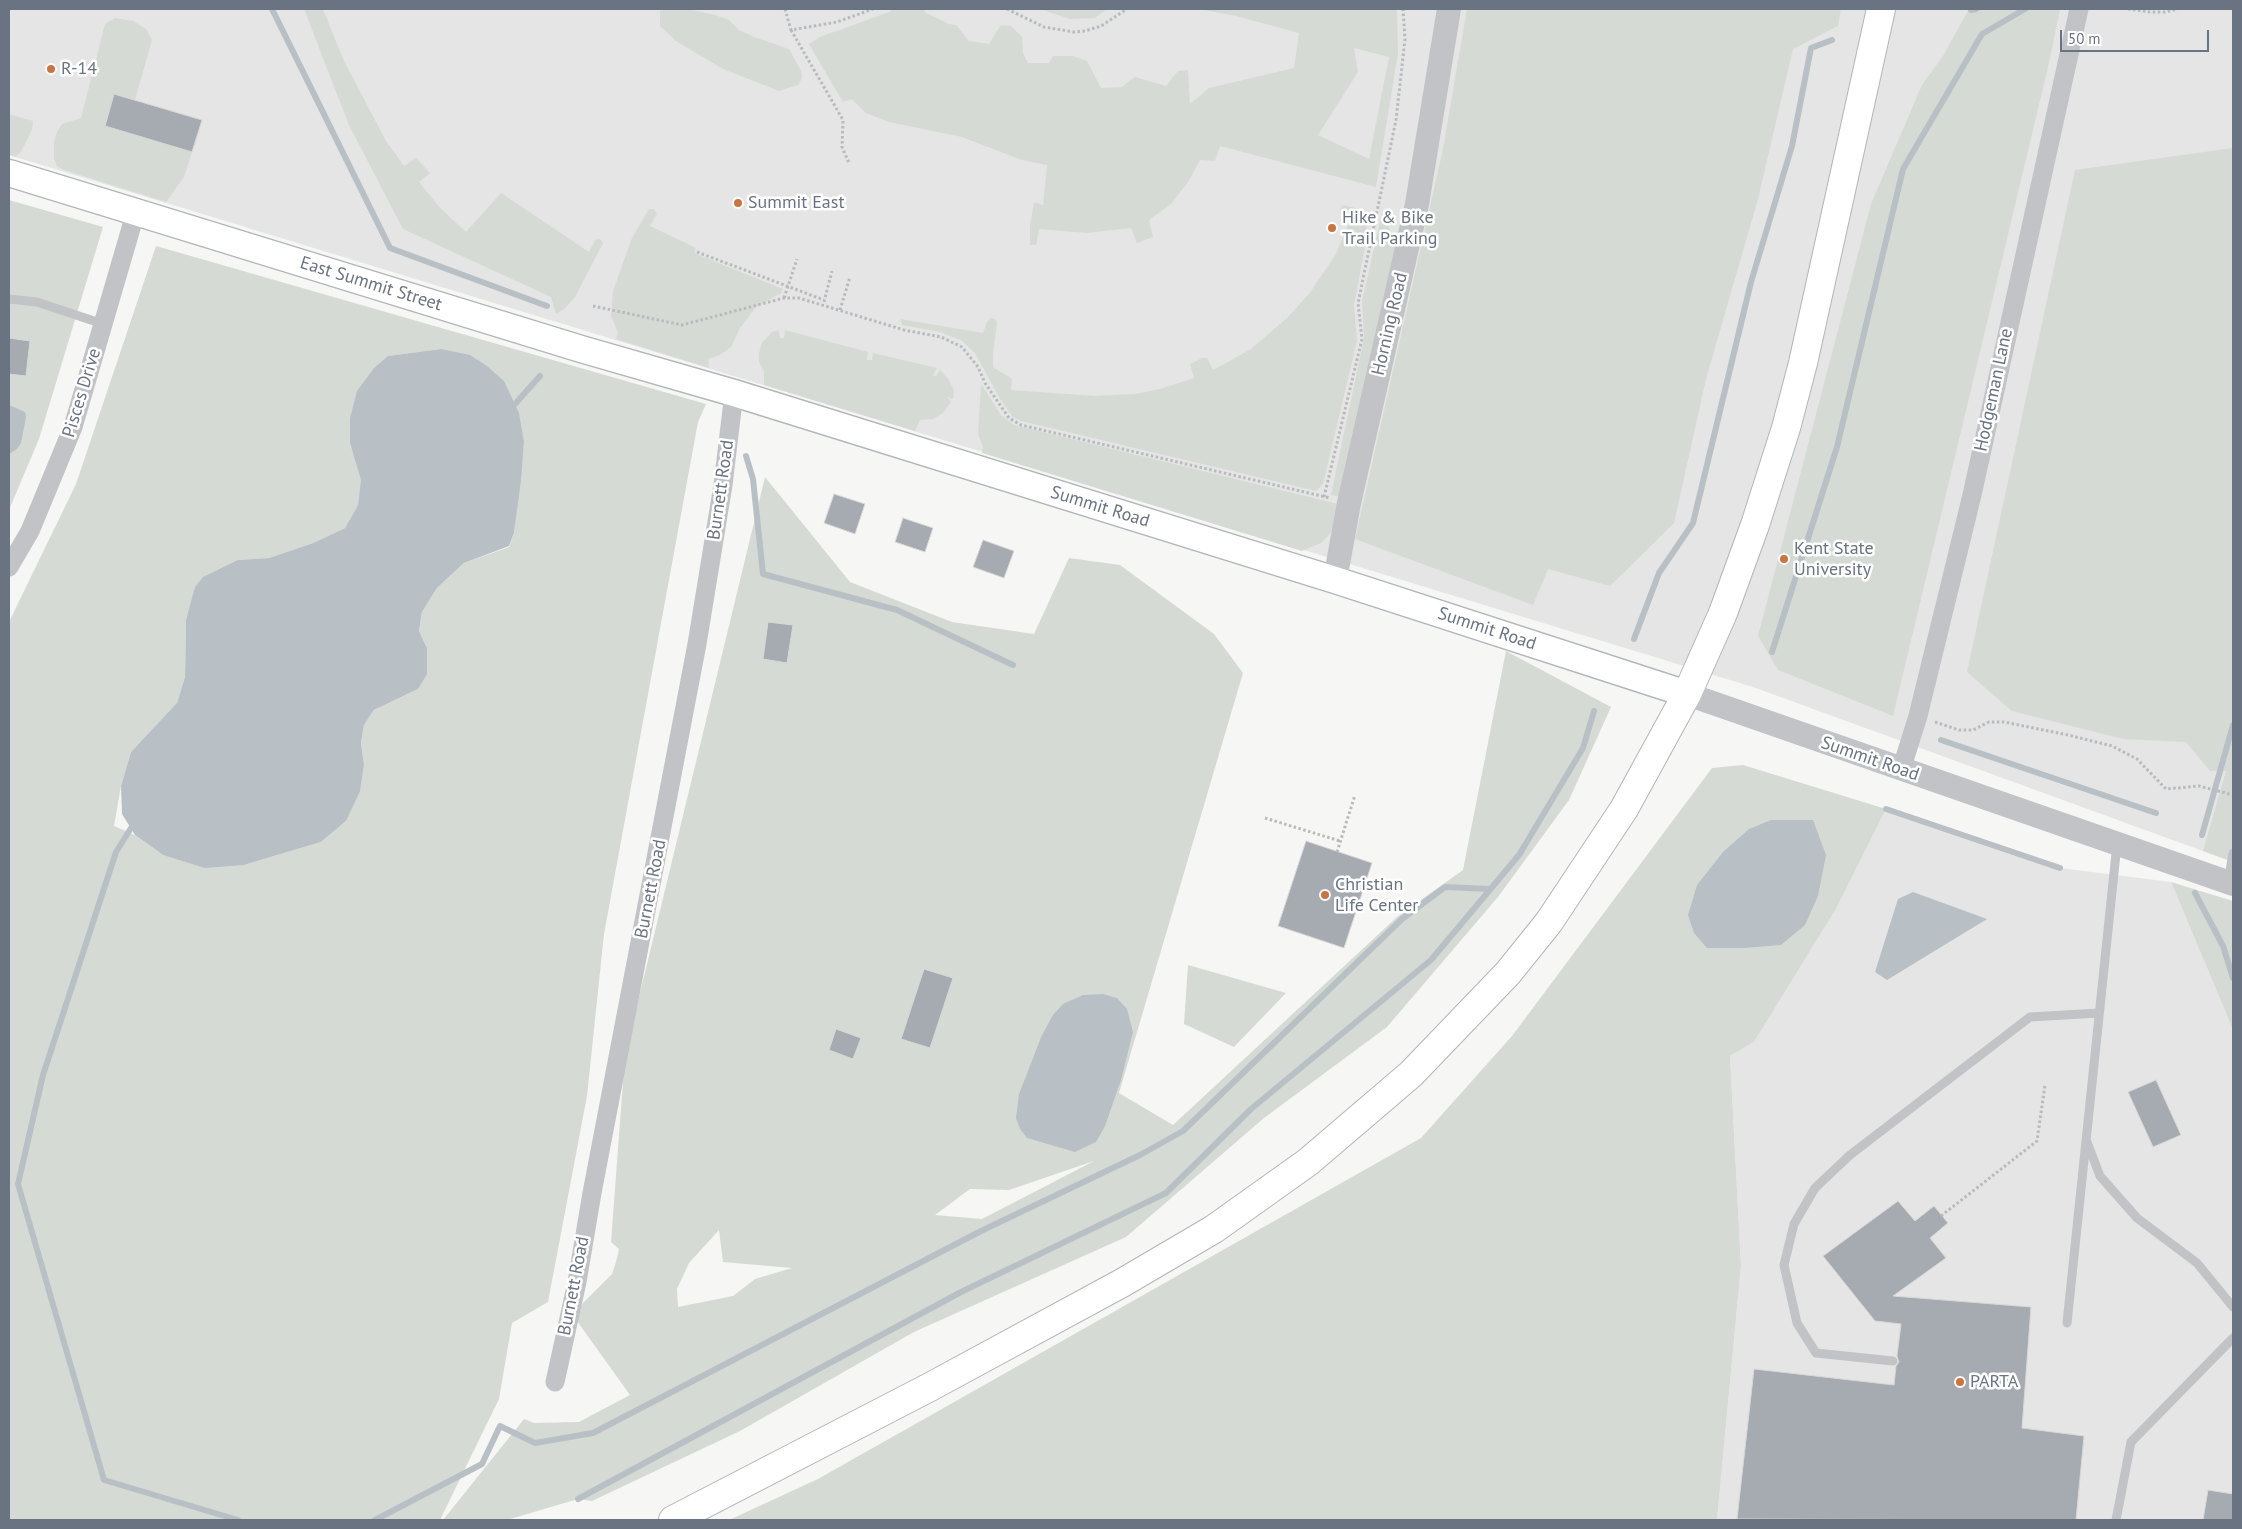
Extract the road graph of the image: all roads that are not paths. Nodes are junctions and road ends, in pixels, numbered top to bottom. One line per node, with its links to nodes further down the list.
1 (1449, 9): 10 (street, Horning Road)
2 (1881, 9): 11 (main road)
3 (2079, 9): 12 (street, Hodgeman Lane)
4 (9, 173): 5 (main road, East Summit Street)
5 (136, 210): 7 (street, Pisces Drive); 8 (main road, East Summit Street)
6 (9, 298): 7 (lane)
7 (103, 324): 9 (street, Pisces Drive)
8 (734, 393): 10 (main road, Summit Road); 22 (street, Burnett Road)
9 (9, 567)
10 (1335, 580): 11 (main road, Summit Road)
11 (1687, 694): 12 (street, Summit Road); 23 (main road)
12 (1901, 770): 13 (street, Summit Road)
13 (2117, 844): 15 (street, Summit Road); 16 (lane)
14 (2233, 853): 15 (lane)
15 (2231, 883)
16 (2098, 1013): 17 (lane); 21 (lane)
17 (2086, 1140): 18 (lane); 19 (lane)
18 (2233, 1307)
19 (2067, 1323)
20 (2233, 1338): 24 (lane)
21 (1893, 1361)
22 (554, 1382)
23 (673, 1520)
24 (2116, 1520)

